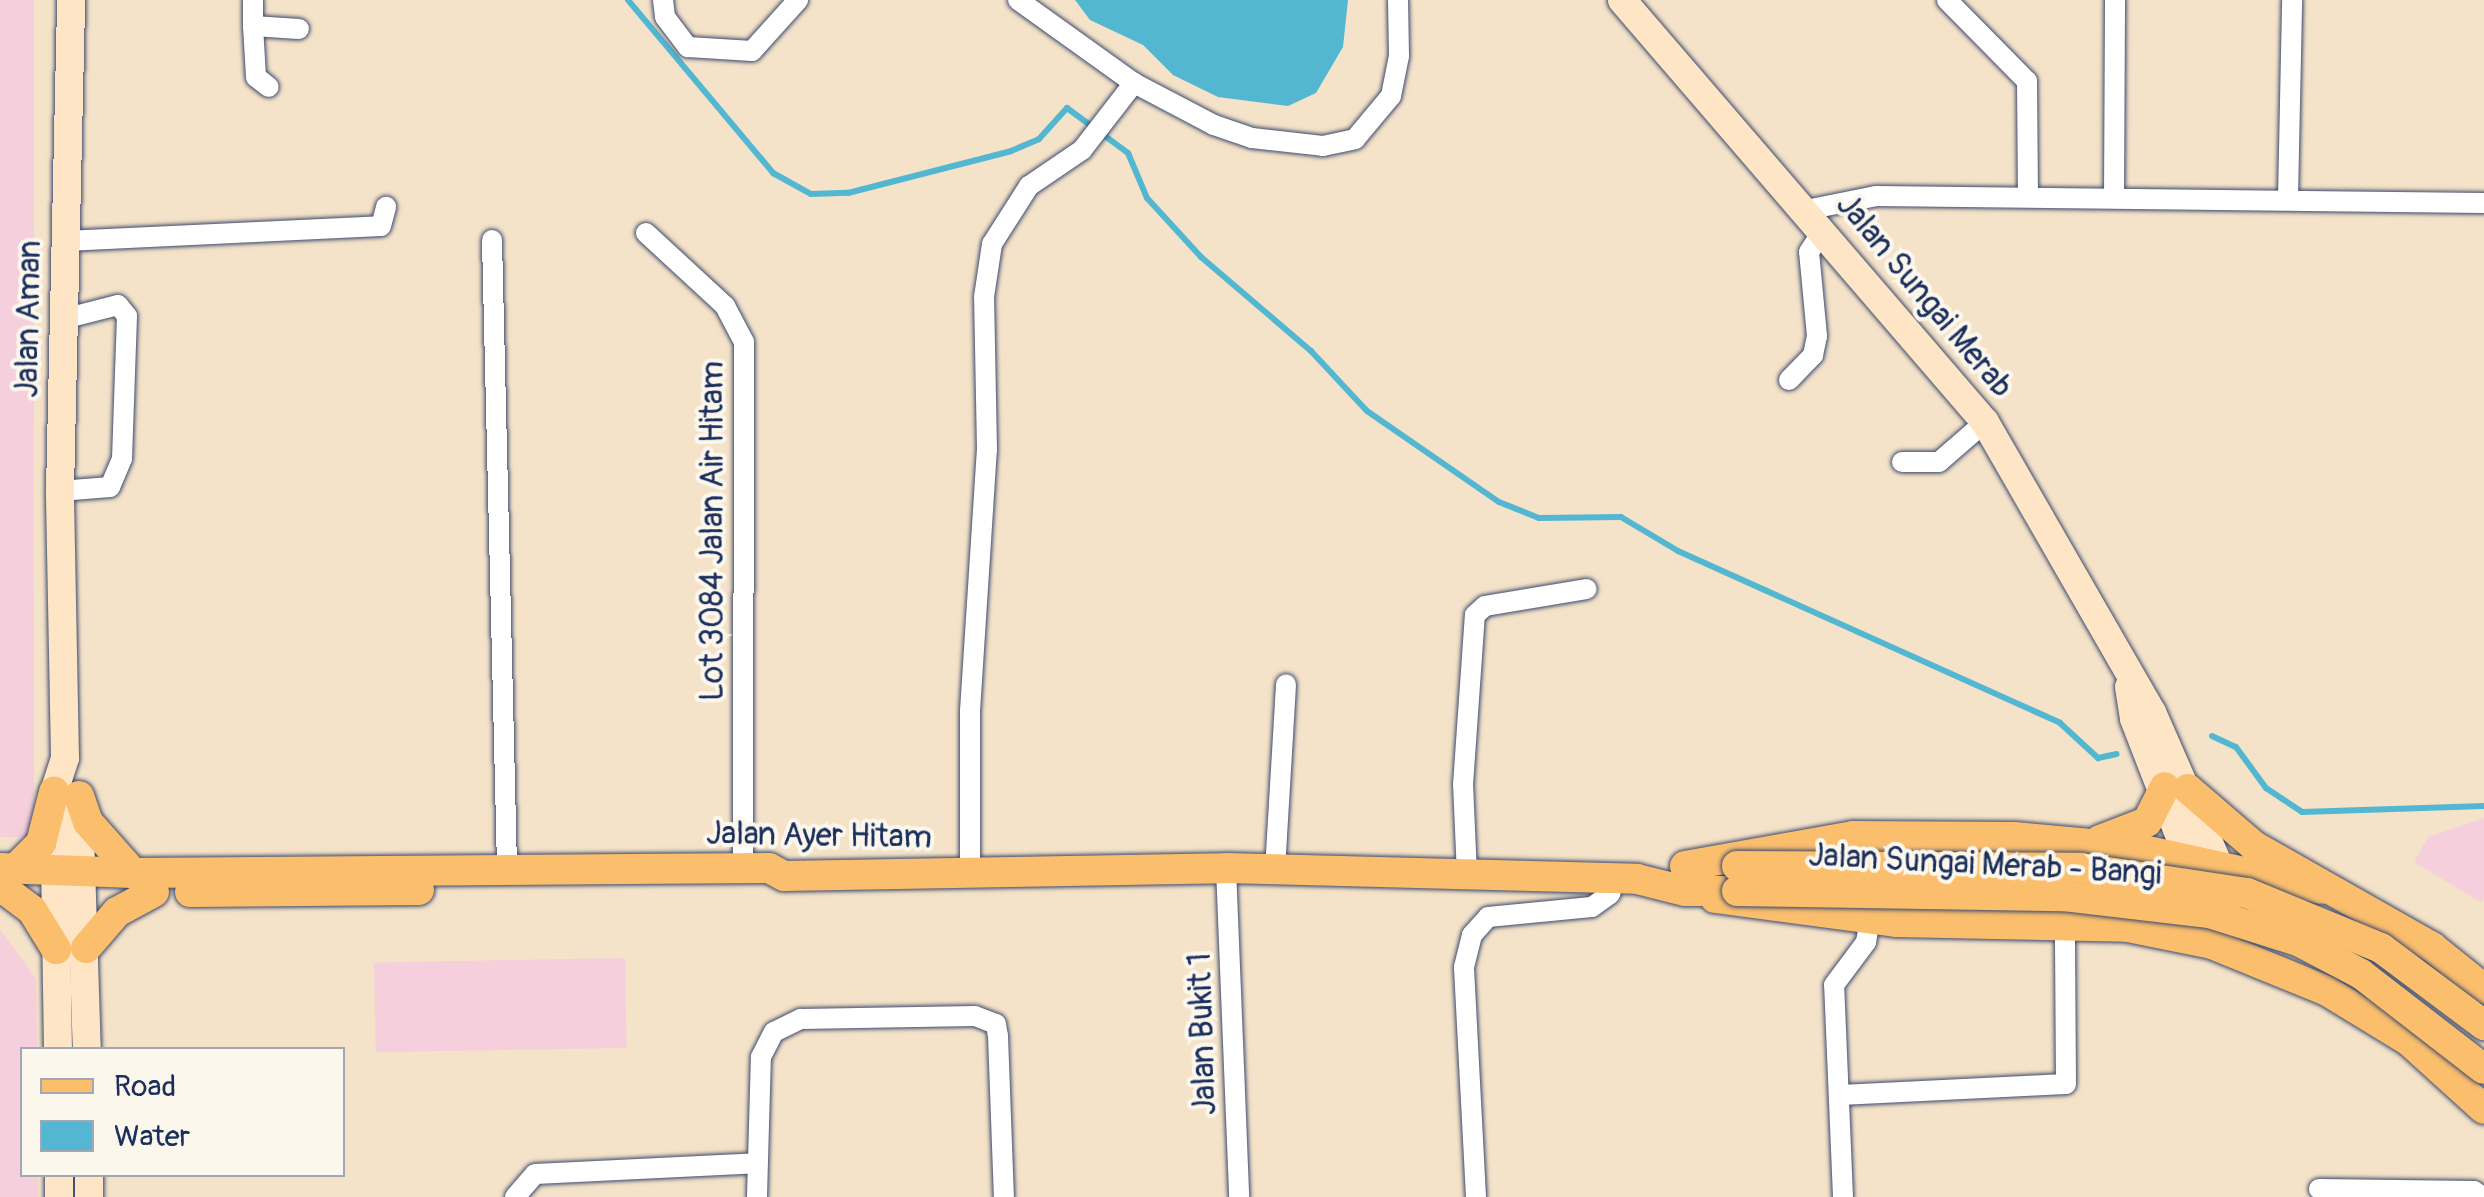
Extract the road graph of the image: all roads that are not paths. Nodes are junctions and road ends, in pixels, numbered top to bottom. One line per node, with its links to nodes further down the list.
1 (71, 0): 23 (street, Jalan Aman)
2 (253, 0): 11 (street)
3 (662, 0): 4 (street)
4 (798, 0)
5 (1018, 0): 13 (street)
6 (1398, 0): 13 (street)
7 (1622, 0): 20 (street, Jalan Sungai Merab)
8 (1947, 0): 15 (street)
9 (2115, 0): 16 (street)
10 (2292, 0): 17 (street)
11 (253, 26): 12 (street); 14 (street)
12 (299, 29)
13 (1134, 84): 40 (street)
14 (270, 88)
15 (2028, 197): 16 (street); 20 (street)
16 (2114, 198): 17 (street)
17 (2288, 198): 18 (street)
18 (2484, 203)
19 (386, 207): 23 (street)
20 (1815, 219): 25 (street); 26 (street, Jalan Sungai Merab)
21 (646, 233): 38 (street, Lot 3084 Jalan Air Hitam)
22 (492, 240): 36 (street)
23 (65, 241): 24 (street, Jalan Aman)
24 (67, 318): 28 (street, Jalan Aman); 28 (street)
25 (1789, 380)
26 (1986, 422): 27 (street); 31 (street, Jalan Sungai Merab)
27 (1902, 462)
28 (60, 491): 32 (street, Jalan Aman)
29 (1587, 589): 42 (street)
30 (1286, 684): 39 (street)
31 (2176, 788): 33 (main road); 35 (street, Jalan Sungai Merab); 50 (main road)
32 (66, 794): 44 (main road); 48 (street, Jalan Aman); 49 (main road)
33 (2092, 842): 34 (main road); 45 (main road)
34 (2135, 848): 35 (main road); 53 (main road)
35 (2206, 863): 41 (main road); 54 (street, Jalan Sungai Merab)
36 (506, 868): 38 (main road, Jalan Ayer Hitam); 49 (main road, Jalan Ayer Hitam)
37 (1226, 868): 39 (main road, Jalan Ayer Hitam); 40 (main road, Jalan Ayer Hitam); 70 (street, Jalan Bukit 1)
38 (742, 869): 43 (main road, Jalan Ayer Hitam)
39 (1275, 870): 42 (main road, Jalan Ayer Hitam)
40 (970, 872): 43 (main road, Jalan Ayer Hitam)
41 (2267, 872): 50 (main road); 56 (main road)
42 (1467, 875): 47 (main road, Jalan Ayer Hitam)
43 (784, 876): 49 (main road)
44 (4, 877): 48 (main road); 55 (main road)
45 (1685, 878): 46 (main road, Jalan Ayer Hitam); 47 (main road, Jalan Ayer Hitam); 51 (main road)
46 (1737, 878): 58 (main road, Jalan Sungai Merab - Bangi, bridge); 61 (main road, Jalan Sungai Merab - Bangi, bridge)
47 (1626, 879): 71 (street)
48 (69, 880): 49 (main road); 55 (street, Jalan Aman)
49 (143, 883): 55 (main road)
50 (2322, 889): 57 (main road)
51 (1870, 919): 52 (main road); 62 (street)
52 (2065, 927): 53 (main road); 62 (street)
53 (2128, 927): 54 (main road)
54 (2212, 944): 56 (main road)
55 (71, 948): 59 (street); 60 (street)
56 (2255, 957): 63 (main road)
57 (2484, 989)
58 (2484, 1026)
59 (58, 1047)
60 (87, 1047)
61 (2484, 1070)
62 (1840, 1096): 72 (street)
63 (2484, 1109)
64 (757, 1163): 67 (street); 68 (street); 69 (street)
65 (2319, 1189): 66 (street)
66 (2478, 1194)
67 (515, 1197)
68 (758, 1197)
69 (1004, 1197)
70 (1239, 1197)
71 (1476, 1197)
72 (1843, 1197)

